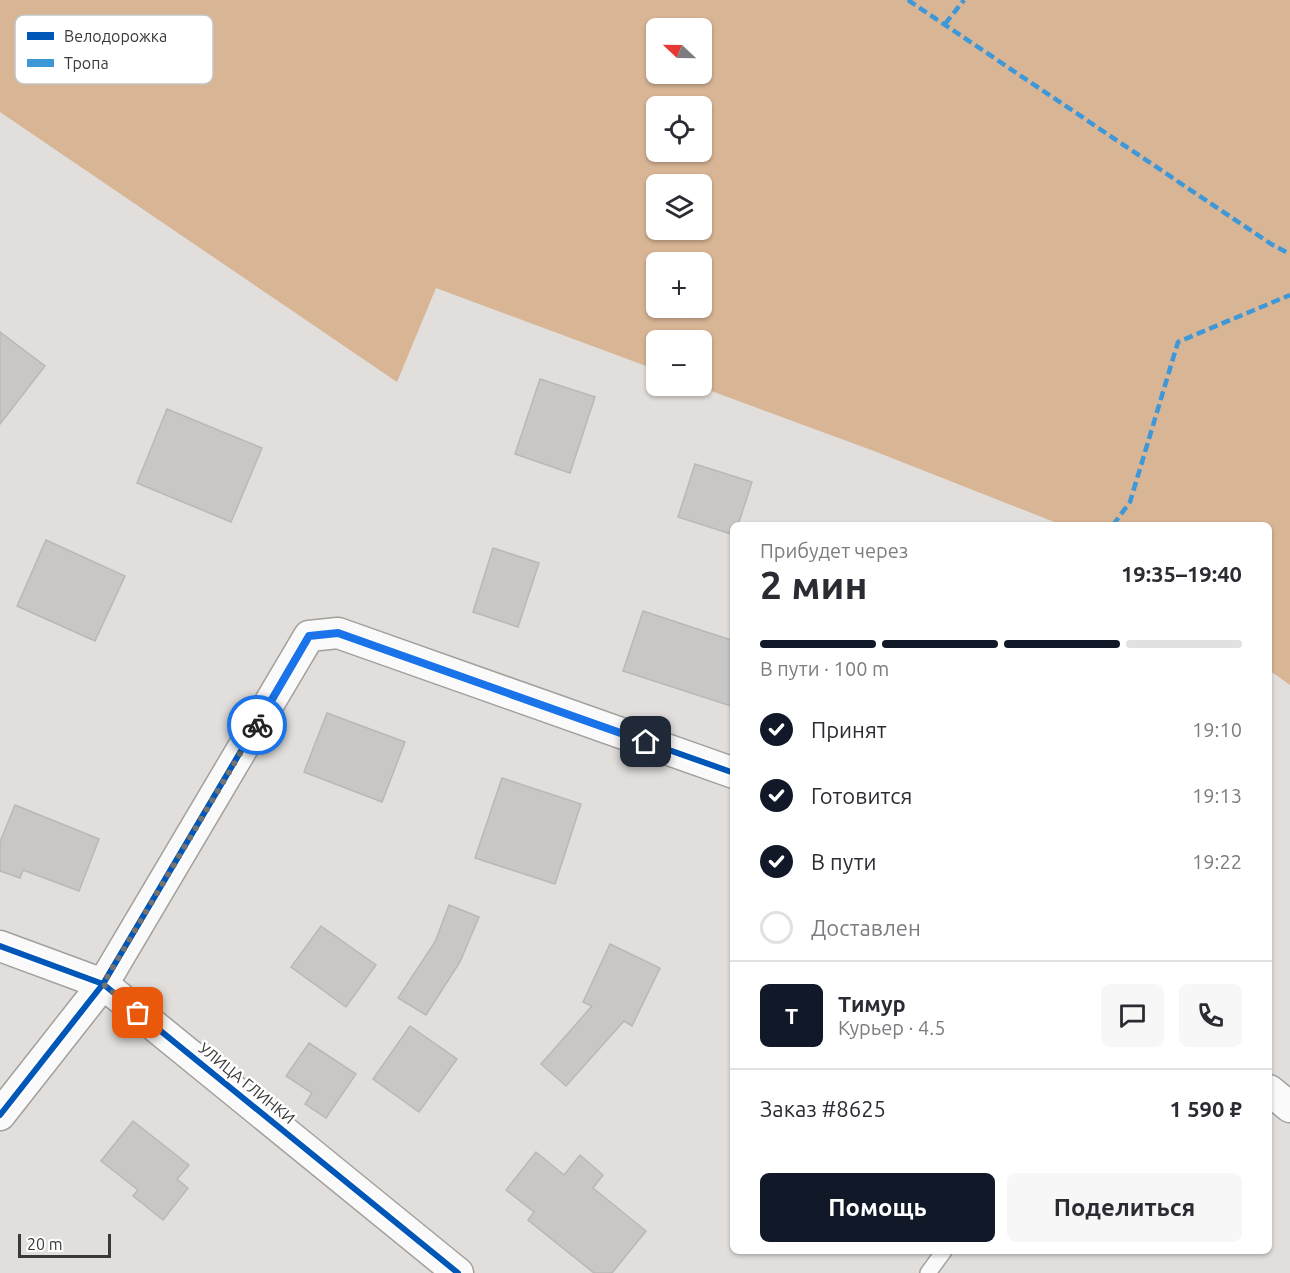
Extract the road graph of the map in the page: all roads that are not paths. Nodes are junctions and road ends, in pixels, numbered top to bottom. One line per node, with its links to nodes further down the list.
1 (730, 772): 3 (street)
2 (0, 946): 3 (street, УЛИЦА ГЛИНКИ)
3 (103, 984): 6 (street); 8 (street, УЛИЦА ГЛИНКИ)
4 (1272, 1092): 5 (street)
5 (1290, 1107)
6 (0, 1115)
7 (942, 1254): 9 (lane)
8 (458, 1273)
9 (928, 1273)

